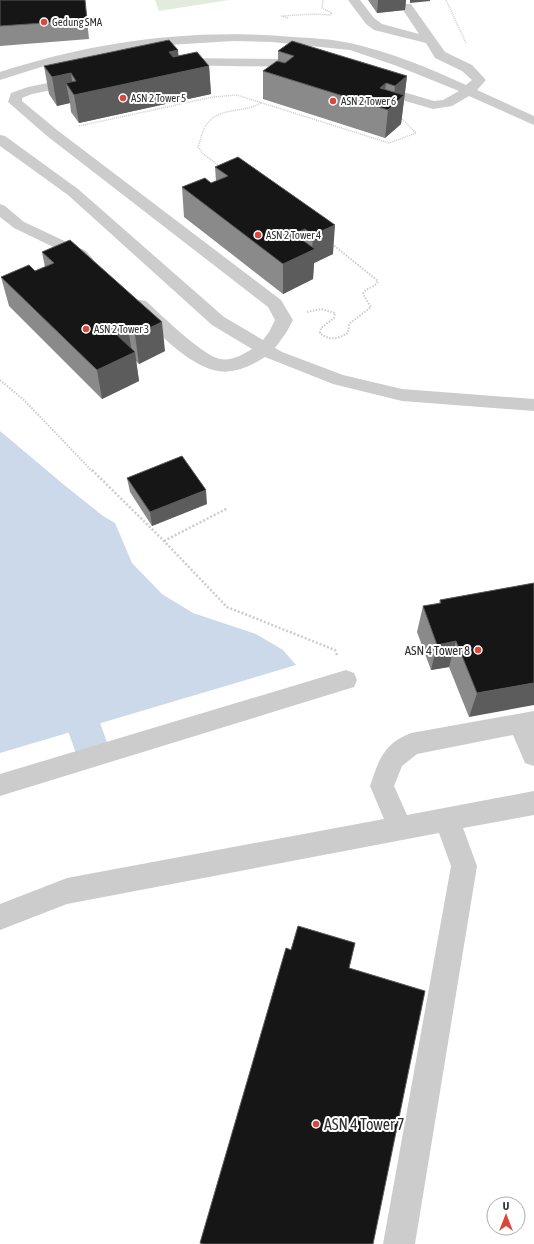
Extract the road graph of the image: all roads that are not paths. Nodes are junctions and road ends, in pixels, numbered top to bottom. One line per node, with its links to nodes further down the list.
1 (354, 0): 2 (street)
2 (370, 21): 3 (street); 3 (street)
3 (433, 44): 9 (street)
4 (163, 64): 5 (street)
5 (315, 70)
6 (0, 76): 9 (street)
7 (88, 78): 15 (street)
8 (360, 83): 9 (street)
9 (468, 91): 10 (street)
10 (534, 121)
11 (0, 139): 15 (street)
12 (0, 209): 13 (street)
13 (98, 269)
14 (127, 295): 15 (street)
15 (265, 350): 16 (street)
16 (534, 405)
17 (346, 680): 20 (street)
18 (527, 722): 19 (street); 23 (street)
19 (534, 755)
20 (0, 785)
21 (534, 803): 22 (street)
22 (447, 819): 23 (street); 25 (street)
23 (400, 828): 24 (street)
24 (0, 917)
25 (399, 1244)

